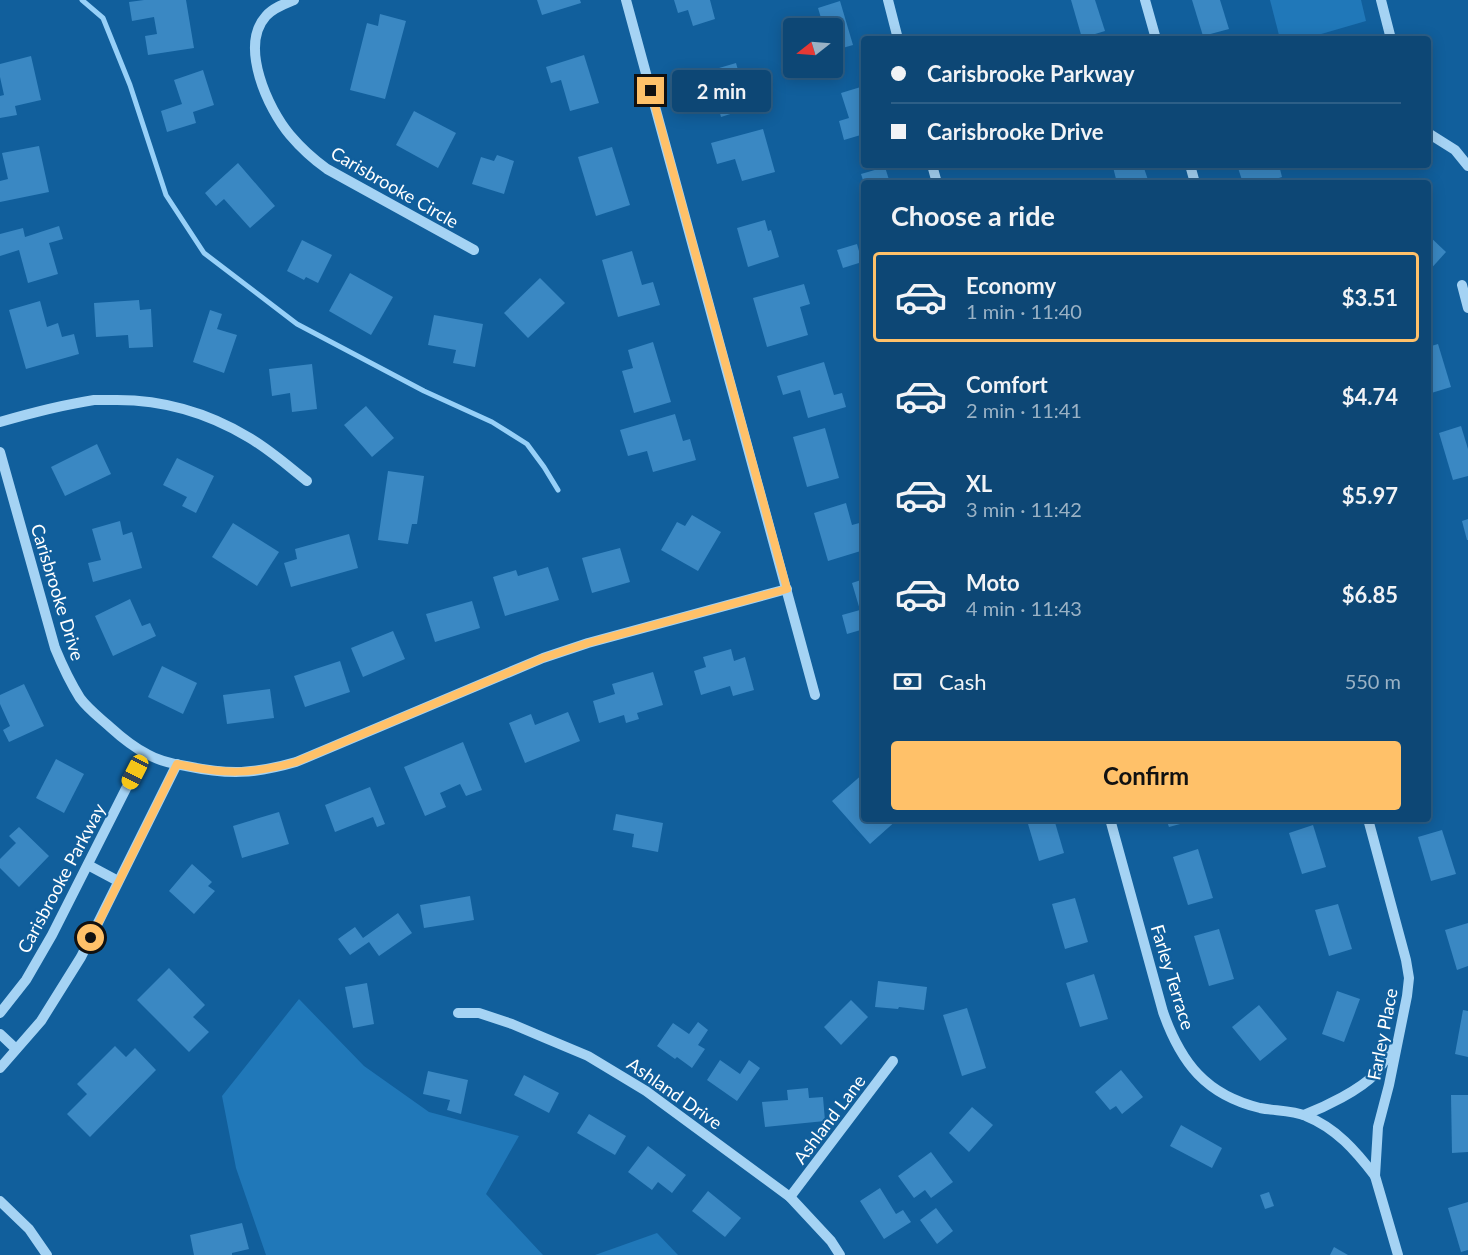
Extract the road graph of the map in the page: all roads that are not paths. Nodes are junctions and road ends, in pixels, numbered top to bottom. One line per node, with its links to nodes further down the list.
1 (294, 0): 11 (street, Carisbrooke Circle)
2 (626, 0): 17 (street)
3 (888, 0): 6 (street)
4 (1145, 0): 7 (street)
5 (1381, 0): 8 (street)
6 (897, 36)
7 (1155, 36)
8 (1390, 36)
9 (1431, 135): 10 (street)
10 (1468, 166)
11 (474, 250)
12 (1462, 285): 13 (street)
13 (1468, 308)
14 (0, 422): 16 (street)
15 (0, 452): 19 (street, Carisbrooke Drive)
16 (307, 481)
17 (787, 589): 18 (street); 20 (street, Carisbrooke Drive)
18 (815, 695)
19 (144, 753): 20 (street, Carisbrooke Drive); 23 (street, Carisbrooke Parkway)
20 (177, 764): 24 (street)
21 (1111, 822): 32 (street, Farley Terrace)
22 (1369, 822): 28 (street, Farley Place)
23 (88, 865): 24 (street); 25 (street, Carisbrooke Parkway)
24 (118, 881): 29 (street)
25 (0, 1013)
26 (458, 1014): 34 (street, Ashland Drive)
27 (0, 1034): 29 (street)
28 (1398, 1041): 32 (street); 33 (street, Farley Place)
29 (16, 1049): 31 (street)
30 (893, 1061): 34 (street, Ashland Lane)
31 (0, 1068)
32 (1304, 1114): 33 (street, Farley Terrace)
33 (1375, 1176): 38 (street, Farley Place)
34 (790, 1197): 37 (street, Ashland Drive)
35 (0, 1201): 36 (street)
36 (47, 1255)
37 (840, 1255)
38 (1398, 1255)

